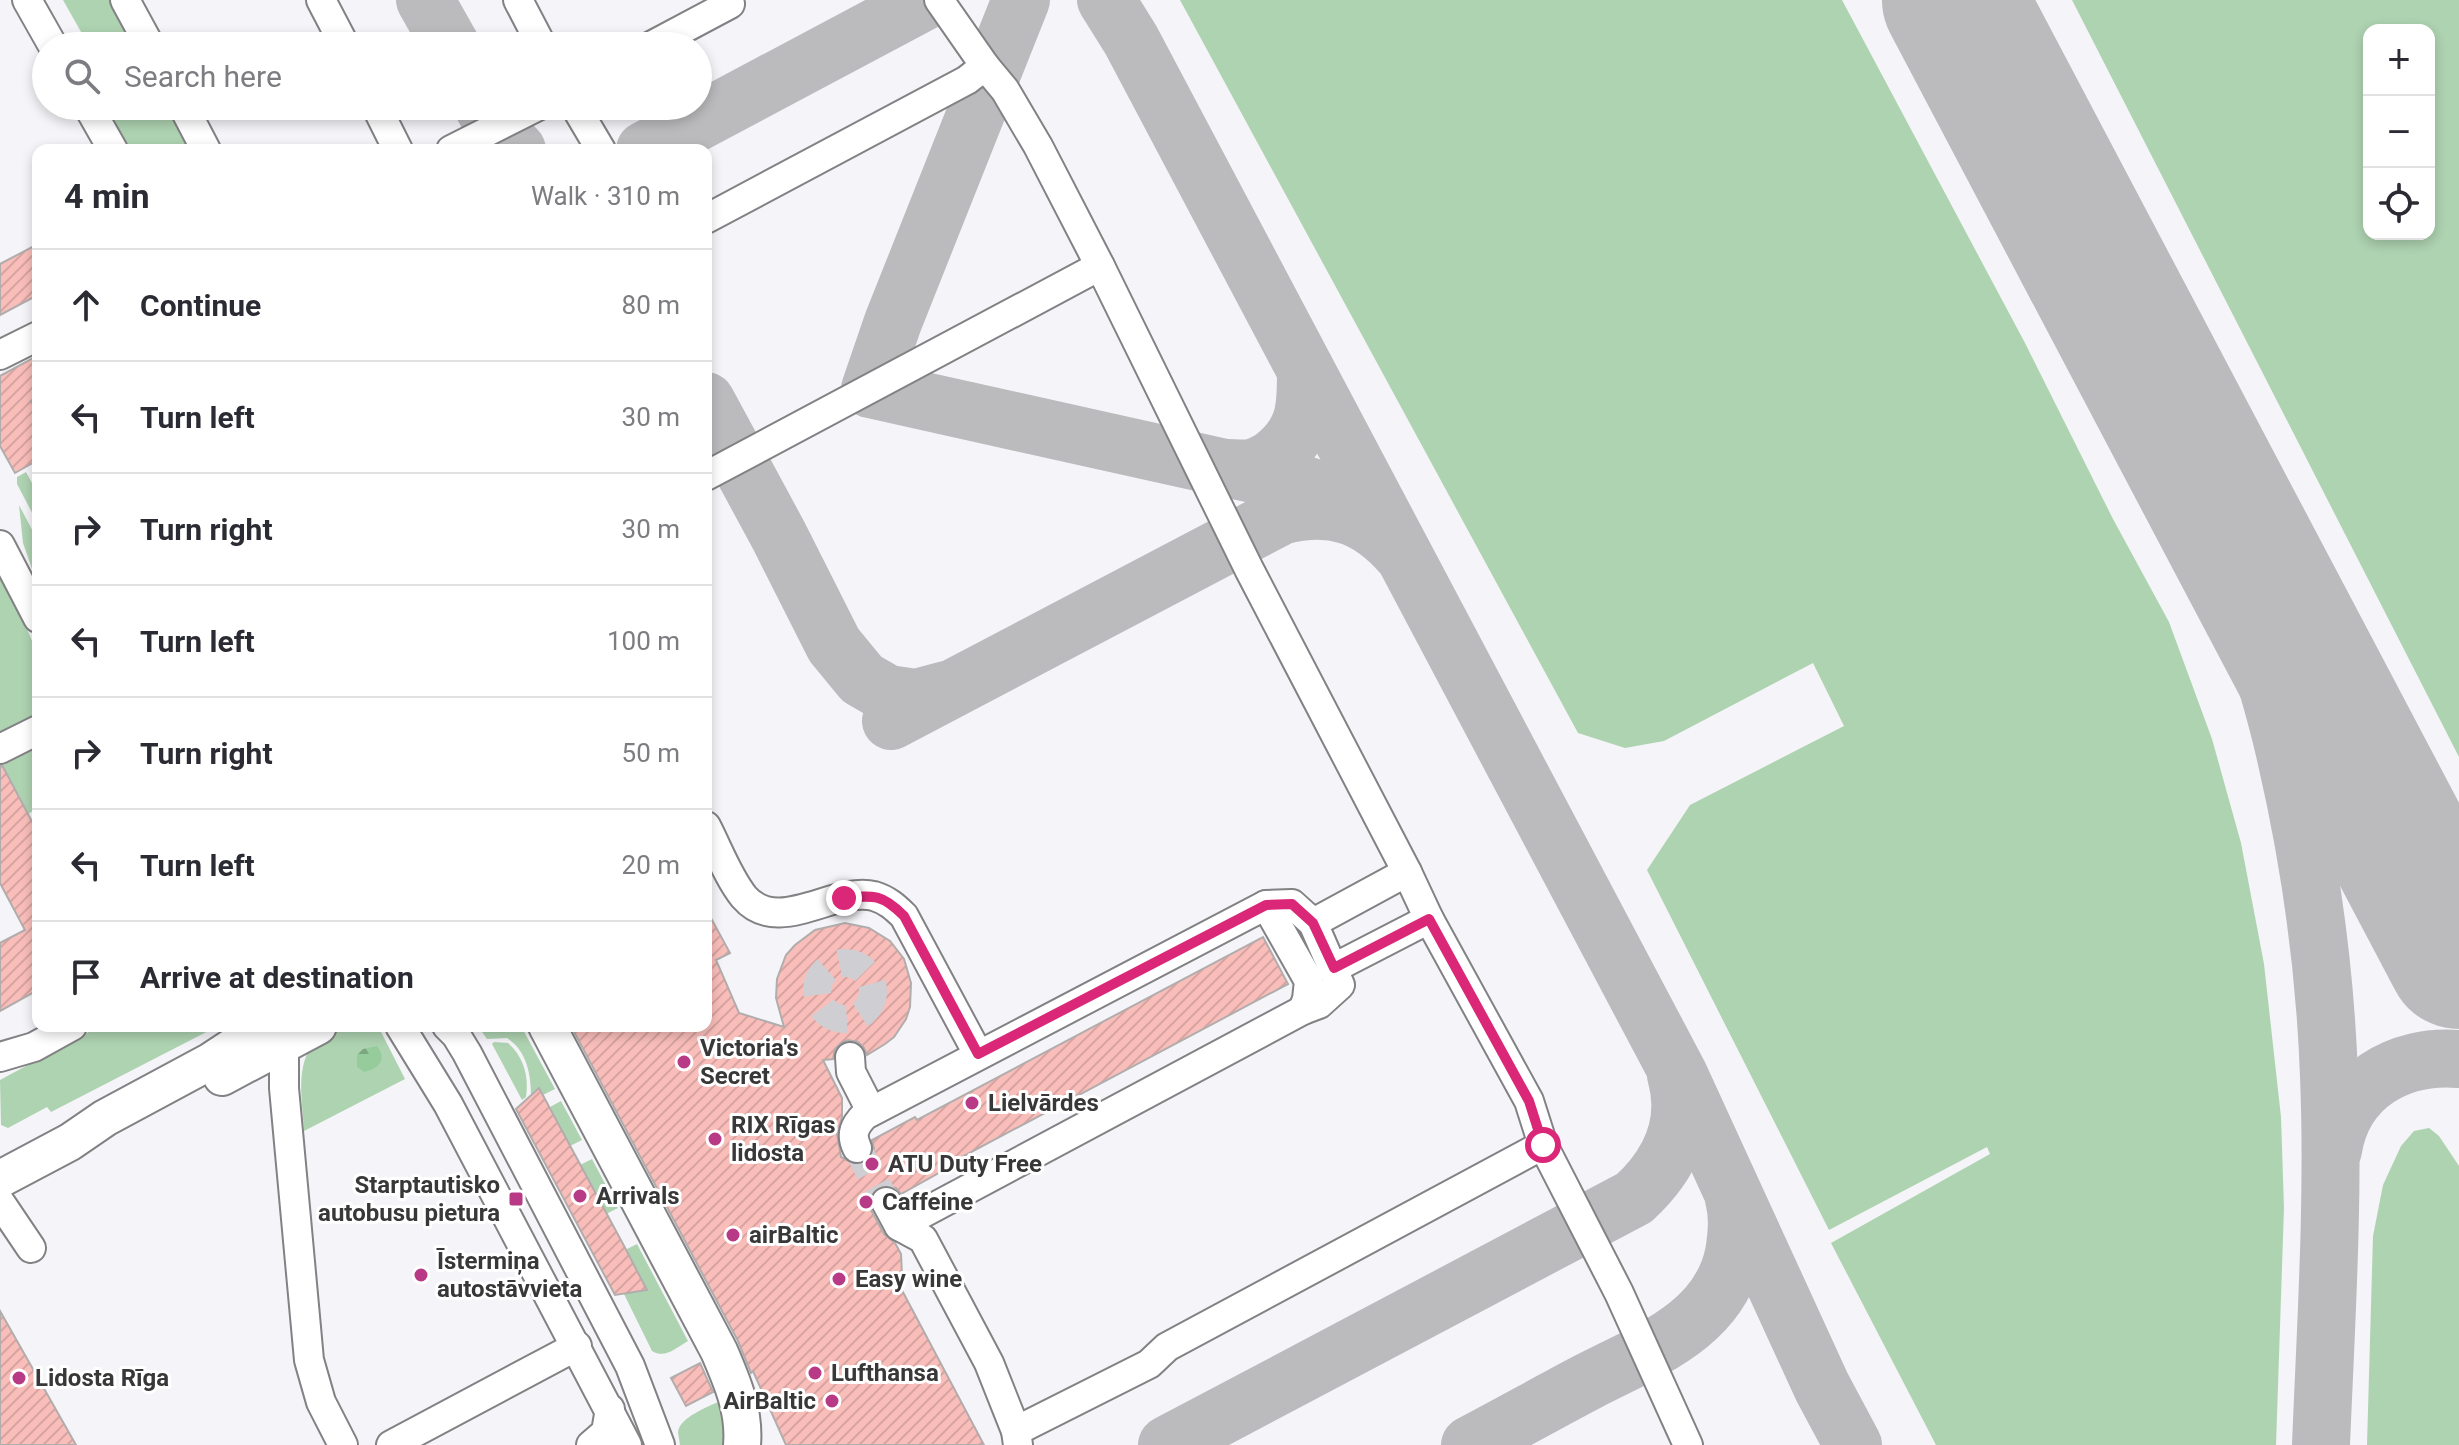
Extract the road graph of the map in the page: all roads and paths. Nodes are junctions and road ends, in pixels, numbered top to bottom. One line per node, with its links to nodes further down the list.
1 (27, 0): 7 (lane)
2 (125, 0): 8 (lane)
3 (321, 0): 9 (lane)
4 (518, 0): 10 (lane)
5 (728, 0): 11 (lane)
6 (939, 0): 12 (lane)
7 (45, 32)
8 (142, 32)
9 (338, 32)
10 (535, 32)
11 (677, 32)
12 (985, 66): 23 (lane); 24 (lane)
13 (96, 120): 18 (lane)
14 (190, 120): 19 (lane)
15 (383, 120): 20 (lane)
16 (510, 120): 21 (lane)
17 (583, 120): 22 (lane)
18 (110, 144)
19 (203, 144)
20 (395, 144)
21 (463, 144)
22 (597, 144)
23 (712, 216)
24 (1100, 266): 27 (lane); 33 (lane)
25 (32, 339): 26 (lane)
26 (0, 355)
27 (712, 473)
28 (0, 545): 29 (lane)
29 (32, 606)
30 (32, 733): 31 (lane)
31 (0, 749)
32 (712, 837): 47 (lane)
33 (1407, 872): 35 (lane); 36 (lane)
34 (1266, 905): 36 (lane); 38 (lane); 47 (lane)
35 (1429, 919): 37 (lane); 53 (lane)
36 (1313, 923): 37 (lane)
37 (1334, 968): 38 (lane)
38 (1303, 1010): 60 (lane)
39 (61, 1032): 46 (lane)
40 (265, 1032): 55 (main road); 62 (lane)
41 (393, 1032): 50 (lane)
42 (403, 1032): 50 (lane)
43 (418, 1032): 50 (lane)
44 (453, 1032): 65 (lane)
45 (550, 1032): 66 (main road)
46 (34, 1047): 48 (lane); 51 (lane)
47 (978, 1054): 52 (lane)
48 (0, 1057)
49 (850, 1057): 52 (lane)
50 (430, 1072): 58 (lane)
51 (0, 1074)
52 (871, 1111): 54 (lane)
53 (1543, 1145): 60 (lane); 61 (lane)
54 (857, 1148)
55 (0, 1179)
56 (0, 1202): 57 (lane)
57 (31, 1248)
58 (577, 1346): 59 (lane); 63 (lane)
59 (618, 1433): 64 (lane)
60 (1017, 1438)
61 (1681, 1442)
62 (343, 1445)
63 (391, 1445)
64 (591, 1445)
65 (660, 1445)
66 (742, 1445)

